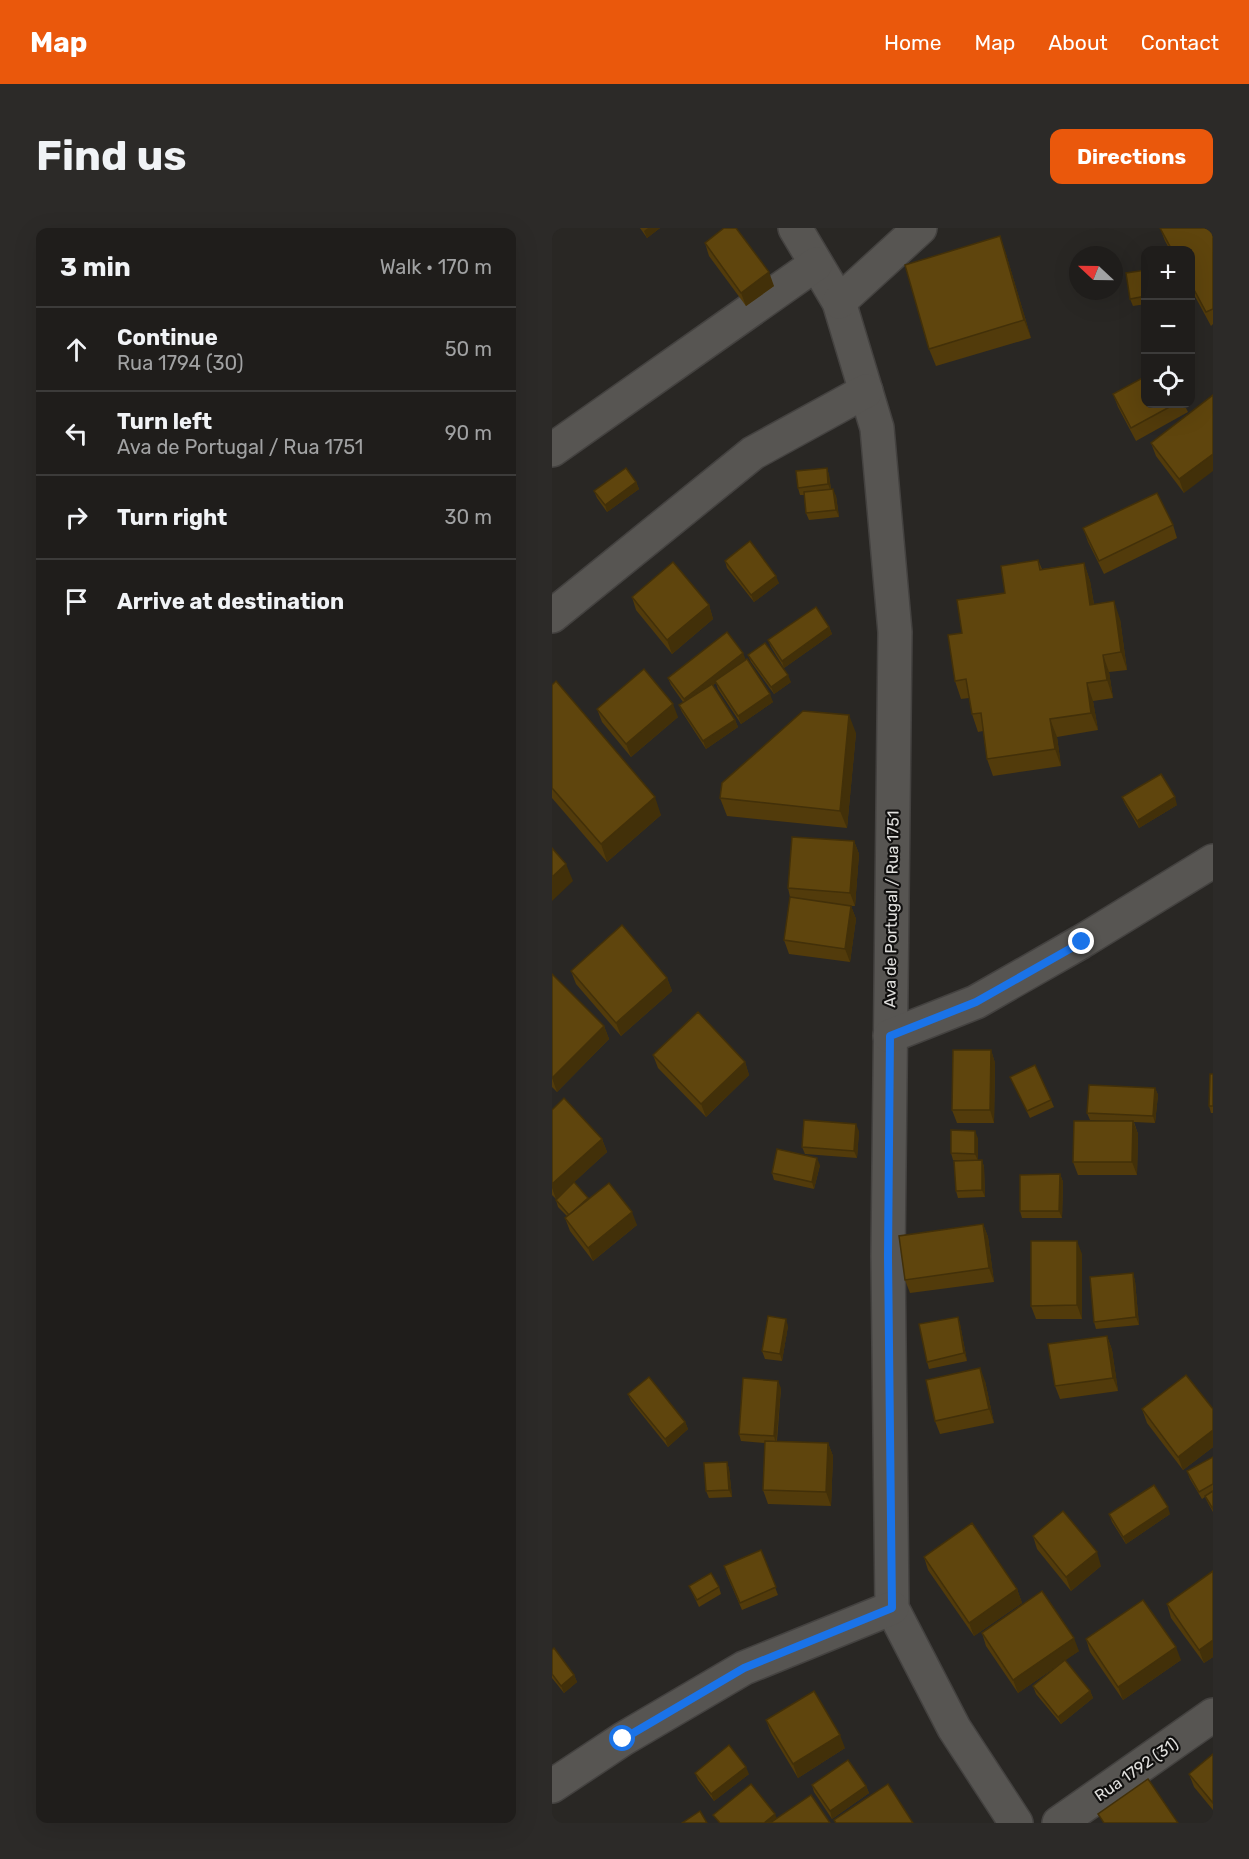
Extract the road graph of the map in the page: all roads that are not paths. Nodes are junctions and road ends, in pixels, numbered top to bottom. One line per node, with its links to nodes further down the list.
1 (795, 228): 3 (street, Ava de Portugal / Rua 1751)
2 (920, 228): 4 (street)
3 (816, 264): 4 (street, Ava de Portugal / Rua 1751); 6 (street)
4 (839, 302): 5 (street, Ava de Portugal / Rua 1751)
5 (866, 391): 7 (street); 9 (street, Ava de Portugal / Rua 1751)
6 (552, 450)
7 (552, 616)
8 (1213, 861): 9 (street)
9 (890, 1036): 10 (street, Ava de Portugal / Rua 1751)
10 (892, 1608): 12 (street); 13 (street)
11 (1213, 1715): 14 (street, Rua 1792 (31))
12 (552, 1786)
13 (1016, 1823)
14 (1059, 1823)

